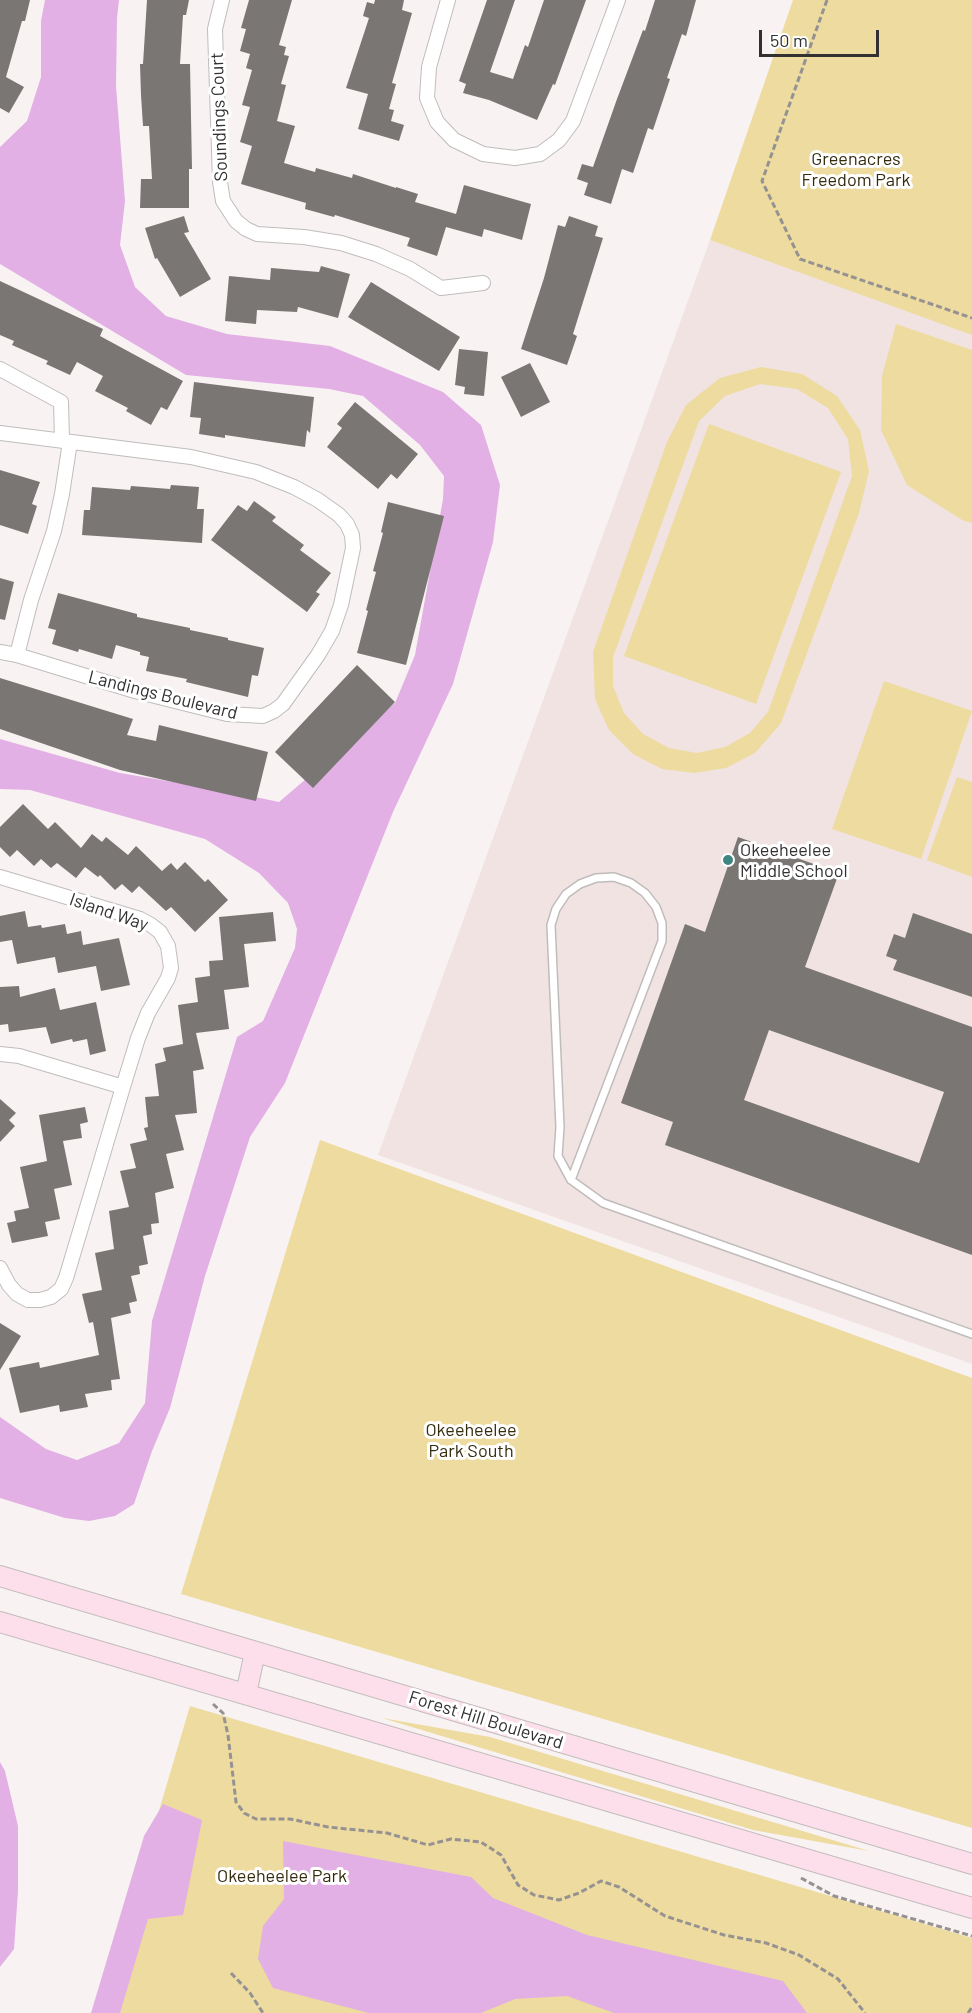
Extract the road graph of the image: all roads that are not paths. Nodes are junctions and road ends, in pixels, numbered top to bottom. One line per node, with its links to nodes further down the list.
1 (222, 0): 4 (street, Soundings Court)
2 (448, 0): 3 (street)
3 (618, 0)
4 (483, 283)
5 (0, 369): 7 (street)
6 (0, 433): 7 (street, Landings Boulevard)
7 (66, 441): 9 (street); 9 (street, Landings Boulevard)
8 (0, 652): 9 (street, Landings Boulevard)
9 (17, 655)
10 (0, 877): 12 (street, Island Way)
11 (0, 1054): 12 (street)
12 (123, 1087): 14 (street, Island Way)
13 (571, 1180): 13 (lane); 15 (lane)
14 (0, 1268)
15 (972, 1334)
16 (0, 1576): 18 (main road, Forest Hill Boulevard)
17 (0, 1622): 19 (main road)
18 (255, 1652): 19 (main road); 20 (main road, Forest Hill Boulevard)
19 (246, 1694): 21 (main road)
20 (972, 1864)
21 (972, 1908)

